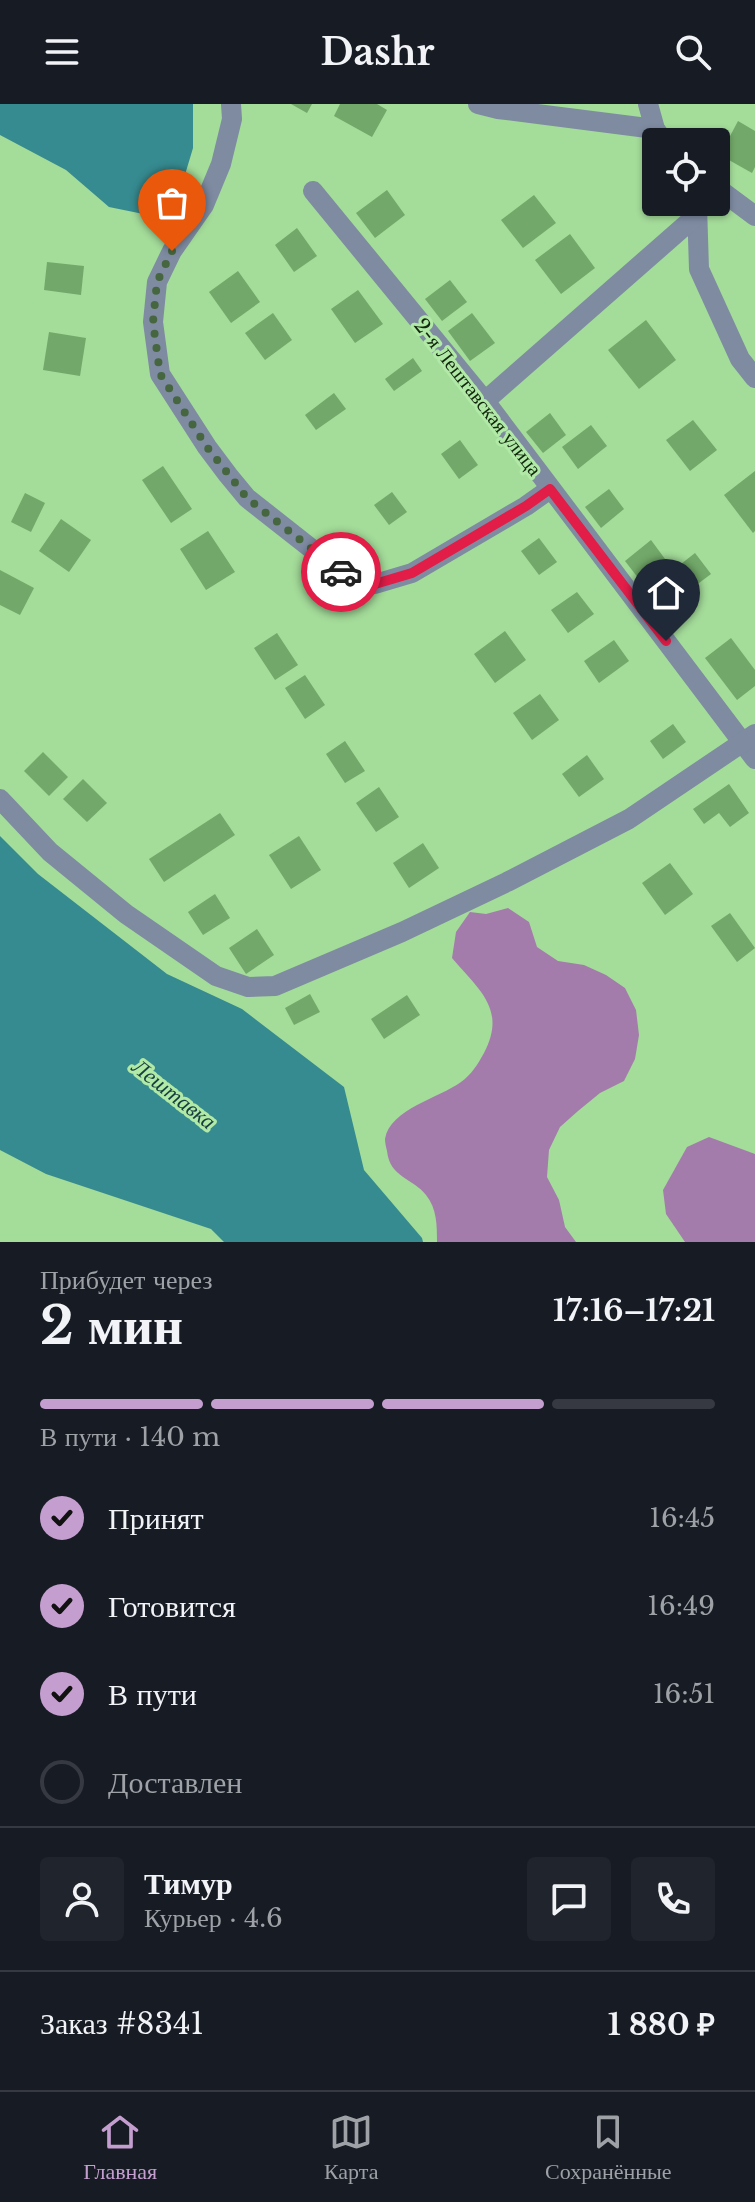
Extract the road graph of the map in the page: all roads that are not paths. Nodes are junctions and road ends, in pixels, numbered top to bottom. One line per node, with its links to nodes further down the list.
1 (231, 104): 13 (street)
2 (478, 104): 5 (street)
3 (648, 104): 4 (street)
4 (657, 128)
5 (642, 133)
6 (313, 191): 12 (street, 2-я Лештавская улица)
7 (730, 197): 10 (street)
8 (688, 216): 12 (street)
9 (697, 216): 11 (street)
10 (755, 216)
11 (755, 378)
12 (485, 401): 13 (street, 2-я Лештавская улица)
13 (550, 489): 14 (street, 2-я Лештавская улица)
14 (751, 745): 15 (street)
15 (0, 799)

